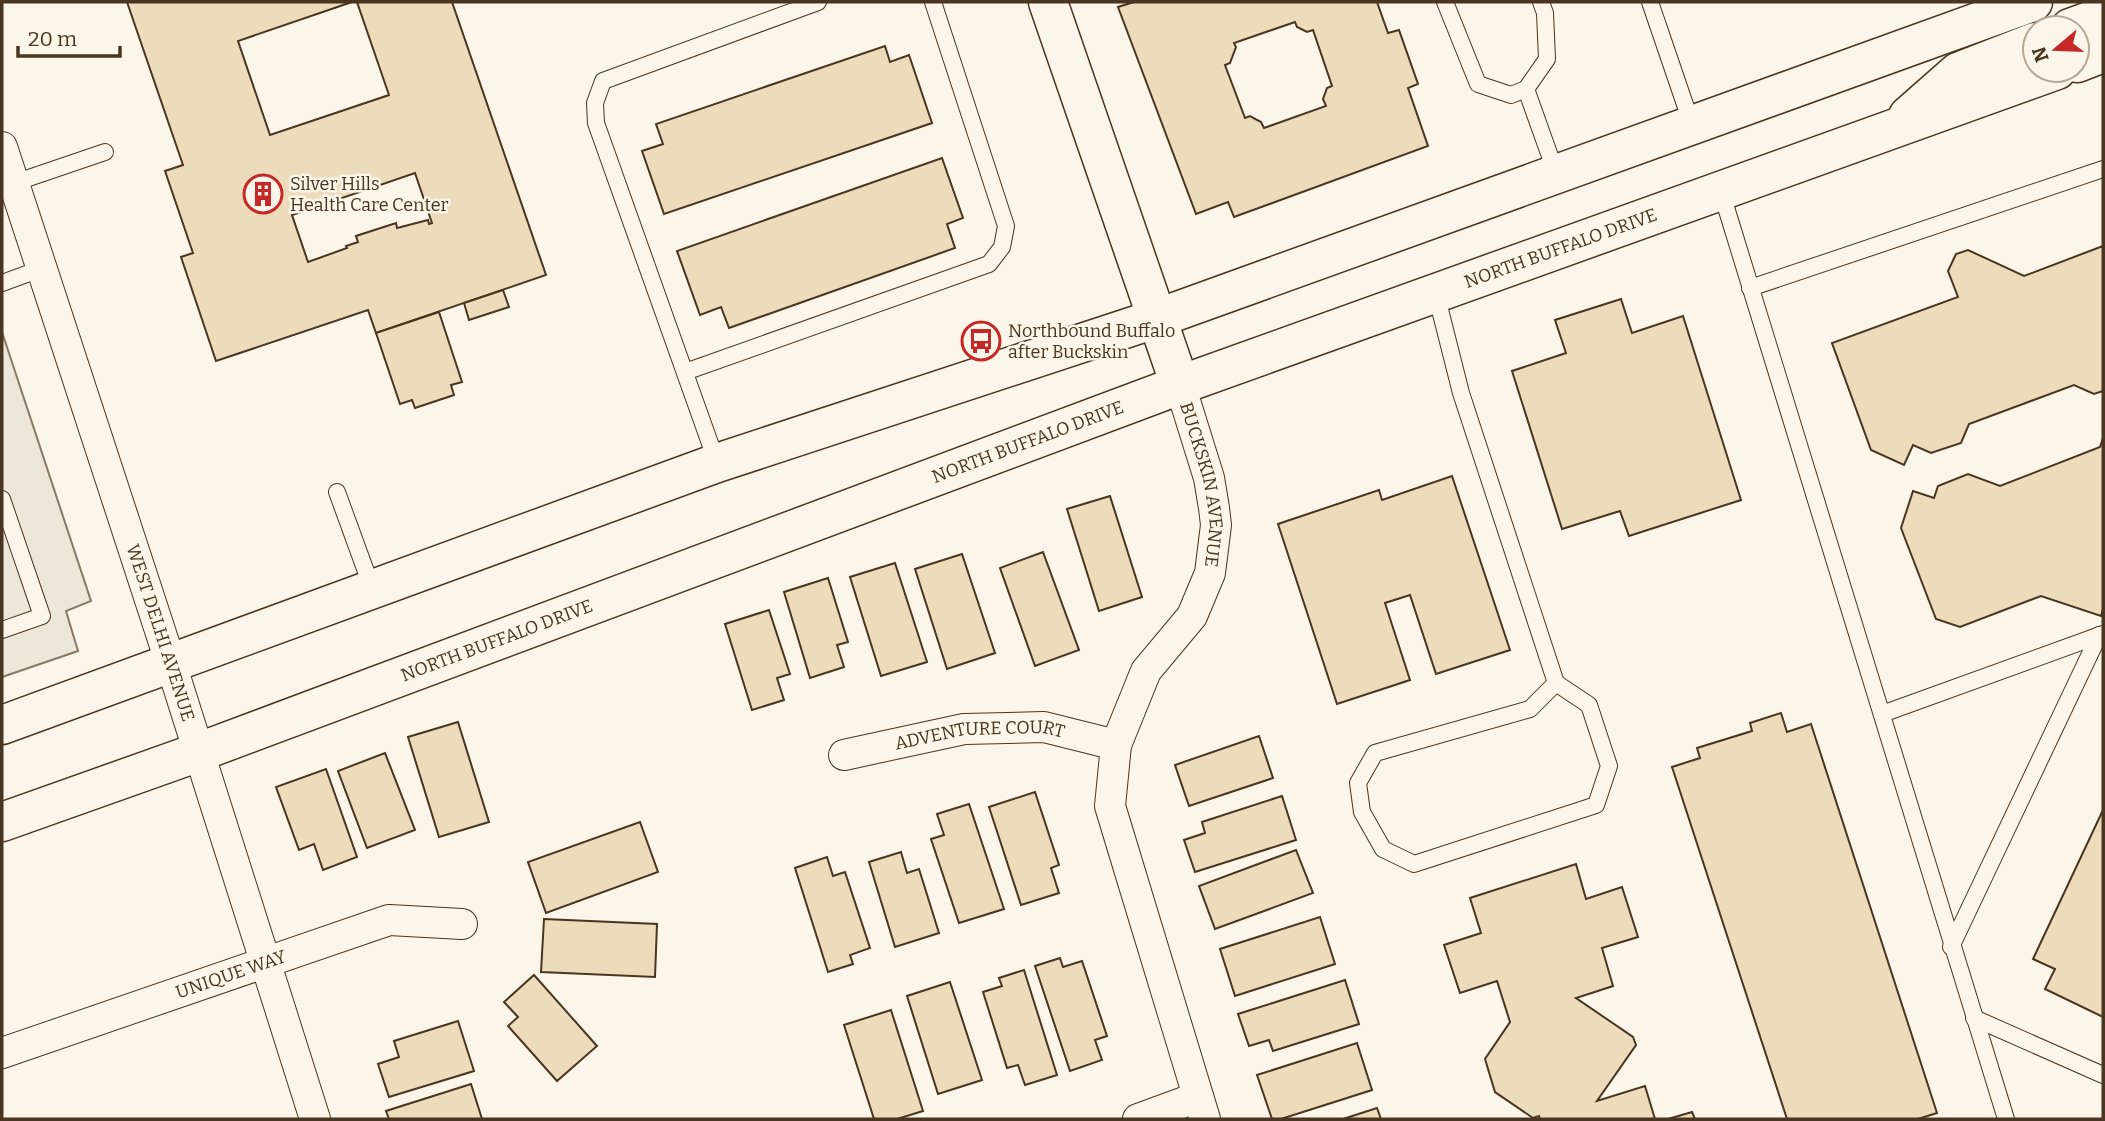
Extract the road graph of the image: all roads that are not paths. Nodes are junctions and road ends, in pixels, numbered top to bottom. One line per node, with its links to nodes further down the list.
1 (818, 2): 24 (lane)
2 (933, 2): 24 (lane)
3 (1048, 2): 23 (main road, BUCKSKIN AVENUE)
4 (1445, 2): 10 (lane)
5 (1541, 2): 10 (lane)
6 (1650, 2): 11 (lane)
7 (2033, 2): 11 (main road)
8 (2021, 47): 12 (main road)
9 (2021, 83): 12 (main road, NORTH BUFFALO DRIVE)
10 (1526, 89): 16 (lane)
11 (1692, 125): 16 (main road)
12 (1894, 130): 18 (main road, NORTH BUFFALO DRIVE)
13 (2, 147): 17 (street, WEST DELHI AVENUE)
14 (105, 152): 17 (lane)
15 (2103, 169): 21 (lane)
16 (1556, 173): 23 (main road)
17 (14, 183): 19 (street, WEST DELHI AVENUE)
18 (1720, 190): 21 (lane); 22 (main road, NORTH BUFFALO DRIVE)
19 (43, 268): 20 (lane); 32 (street, WEST DELHI AVENUE)
20 (2, 283)
21 (1750, 288): 34 (lane)
22 (1436, 294): 25 (main road, NORTH BUFFALO DRIVE); 33 (lane)
23 (1158, 318): 25 (main road, BUCKSKIN AVENUE); 26 (main road)
24 (685, 372): 26 (lane)
25 (1180, 386): 36 (street, BUCKSKIN AVENUE); 37 (main road, NORTH BUFFALO DRIVE)
26 (717, 463): 29 (main road)
27 (337, 492): 29 (lane)
28 (2, 499): 30 (lane)
29 (372, 588): 32 (main road)
30 (2, 630)
31 (2101, 635): 34 (lane); 41 (lane)
32 (171, 664): 35 (main road); 37 (street, WEST DELHI AVENUE)
33 (1556, 683): 33 (lane)
34 (1882, 714): 41 (lane)
35 (2, 724)
36 (1116, 745): 38 (street, ADVENTURE COURT); 46 (street, BUCKSKIN AVENUE)
37 (199, 752): 39 (main road, NORTH BUFFALO DRIVE); 42 (street, WEST DELHI AVENUE)
38 (844, 755)
39 (2, 822)
40 (462, 924): 42 (street, UNIQUE WAY)
41 (1951, 947): 43 (lane)
42 (264, 961): 44 (street, UNIQUE WAY); 47 (street, WEST DELHI AVENUE)
43 (1974, 1018): 45 (lane); 49 (lane)
44 (2, 1053)
45 (2103, 1075)
46 (1202, 1108): 48 (street)
47 (315, 1119)
48 (1138, 1119)
49 (2006, 1119)

